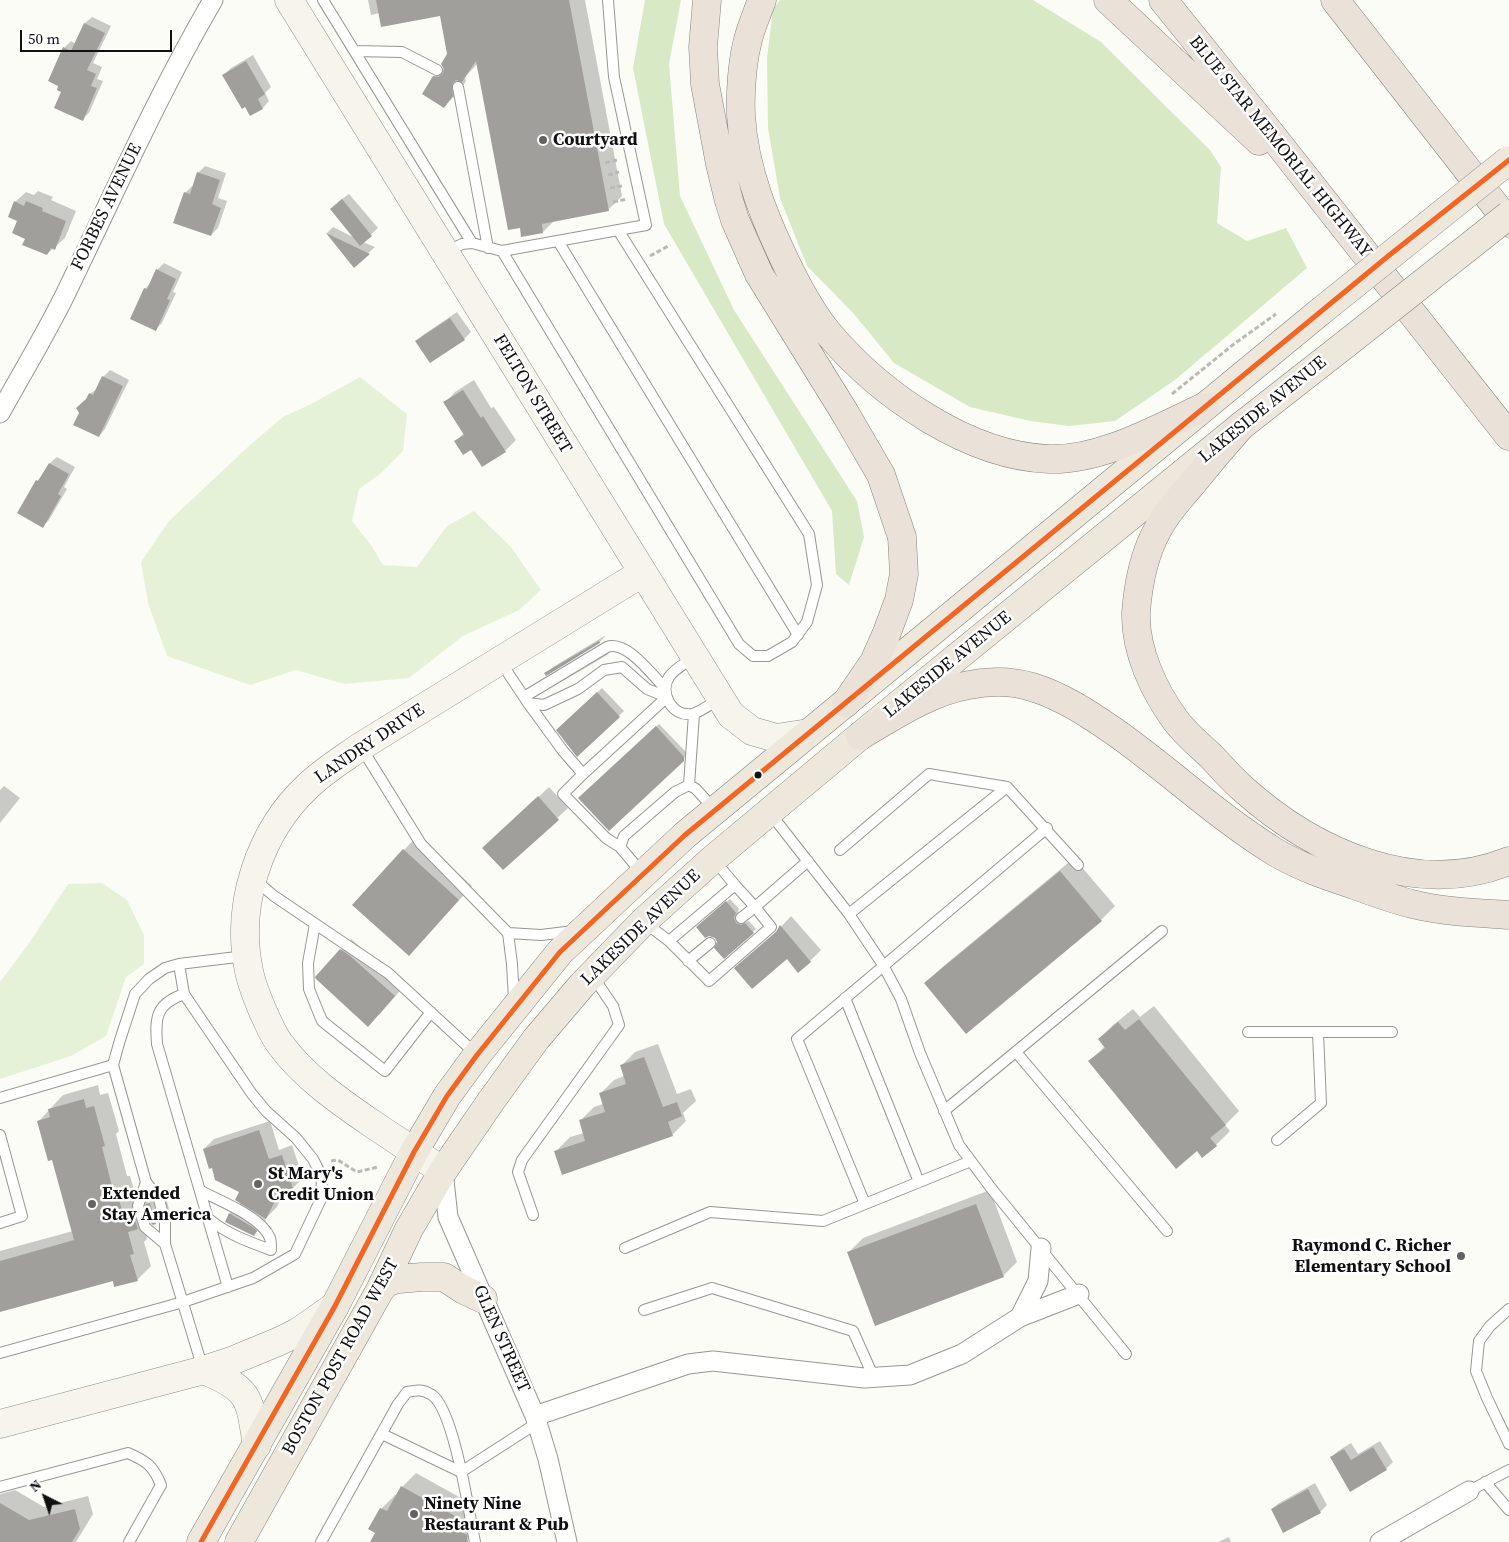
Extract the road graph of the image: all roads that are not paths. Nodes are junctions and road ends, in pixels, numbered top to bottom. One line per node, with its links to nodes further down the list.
1 (213, 0): 24 (street, FORBES AVENUE)
2 (289, 0): 22 (street, FELTON STREET)
3 (323, 0): 10 (lane)
4 (608, 0): 16 (lane)
5 (708, 0): 34 (highway)
6 (762, 0): 23 (highway)
7 (1108, 0): 17 (highway)
8 (1163, 0): 17 (highway, BLUE STAR MEMORIAL HIGHWAY)
9 (1335, 0): 15 (highway)
10 (355, 51): 11 (lane); 19 (lane)
11 (437, 70)
12 (458, 87): 20 (lane)
13 (1509, 160): 23 (main road, LAKESIDE AVENUE, bridge)
14 (1509, 215): 25 (main road, LAKESIDE AVENUE, bridge)
15 (1509, 223)
16 (618, 230): 18 (lane); 28 (lane)
17 (1348, 231): 26 (highway, BLUE STAR MEMORIAL HIGHWAY)
18 (558, 241): 21 (lane); 28 (lane)
19 (472, 243): 20 (lane); 22 (lane)
20 (488, 248): 21 (lane)
21 (502, 251): 28 (lane)
22 (446, 252): 27 (street, FELTON STREET)
23 (1204, 407): 34 (main road, LAKESIDE AVENUE)
24 (0, 413)
25 (1241, 426): 37 (main road, LAKESIDE AVENUE); 49 (highway)
26 (1509, 435)
27 (642, 573): 29 (street, FELTON STREET); 30 (street, LANDRY DRIVE)
28 (798, 635)
29 (694, 656): 31 (lane); 32 (street, FELTON STREET)
30 (500, 660): 33 (lane); 38 (street, LANDRY DRIVE)
31 (666, 693): 33 (lane); 33 (lane); 35 (lane); 39 (lane)
32 (721, 697): 35 (lane); 36 (street, FELTON STREET)
33 (526, 700): 39 (lane)
34 (846, 703): 36 (main road, LAKESIDE AVENUE)
35 (694, 714): 40 (lane)
36 (809, 733): 42 (main road, LAKESIDE AVENUE)
37 (860, 736): 43 (main road, LAKESIDE AVENUE); 56 (highway)
38 (360, 746): 52 (street, LANDRY DRIVE); 62 (lane)
39 (583, 774): 45 (lane)
40 (689, 786): 42 (lane); 45 (lane)
41 (1007, 787): 44 (lane); 46 (lane); 55 (lane)
42 (715, 811): 51 (main road, LAKESIDE AVENUE)
43 (769, 812): 47 (main road, LAKESIDE AVENUE); 48 (lane)
44 (1046, 828): 50 (lane); 68 (lane)
45 (620, 847): 51 (lane)
46 (840, 850)
47 (713, 859): 53 (lane); 58 (main road, LAKESIDE AVENUE)
48 (808, 861): 54 (lane); 55 (lane)
49 (1509, 861)
50 (1078, 864)
51 (643, 874): 60 (main road, LAKESIDE AVENUE)
52 (252, 878): 59 (lane); 65 (street, LANDRY DRIVE)
53 (735, 885): 54 (lane); 63 (lane)
54 (755, 907): 57 (lane); 66 (lane)
55 (849, 914): 68 (lane)
56 (1509, 915)
57 (741, 918)
58 (643, 922): 63 (lane); 69 (main road, LAKESIDE AVENUE)
59 (315, 924): 73 (lane); 73 (lane)
60 (583, 930): 62 (lane); 72 (main road, LAKESIDE AVENUE)
61 (1162, 931): 77 (lane)
62 (508, 933): 72 (lane)
63 (670, 941): 66 (lane)
64 (710, 943): 66 (lane)
65 (246, 956): 67 (lane); 84 (street, LANDRY DRIVE)
66 (688, 960)
67 (179, 964): 70 (lane); 79 (lane)
68 (884, 965): 71 (lane); 81 (lane)
69 (591, 975): 86 (main road, LAKESIDE AVENUE); 91 (lane)
70 (184, 994): 89 (lane); 98 (lane)
71 (845, 998): 88 (lane); 90 (lane)
72 (514, 1008): 78 (main road, LAKESIDE AVENUE)
73 (431, 1012): 78 (lane)
74 (1248, 1032): 76 (lane)
75 (1392, 1032): 76 (lane)
76 (1318, 1033): 83 (lane)
77 (1016, 1052): 81 (lane); 94 (lane)
78 (477, 1055): 84 (main road, LAKESIDE AVENUE)
79 (113, 1065): 80 (lane); 87 (lane)
80 (0, 1098)
81 (944, 1111): 85 (lane)
82 (0, 1136): 93 (lane)
83 (1277, 1140)
84 (414, 1152): 86 (street); 103 (main road, BOSTON POST ROAD WEST)
85 (971, 1161): 88 (lane); 97 (lane)
86 (443, 1171): 99 (main road, BOSTON POST ROAD WEST); 101 (street, GLEN STREET)
87 (146, 1182): 95 (lane); 95 (lane)
88 (919, 1182): 90 (lane)
89 (201, 1192): 92 (lane); 92 (lane)
90 (865, 1204): 96 (lane)
91 (533, 1214)
92 (209, 1219): 98 (lane)
93 (0, 1223)
94 (1167, 1231)
95 (164, 1244): 102 (lane)
96 (625, 1248)
97 (1040, 1248): 100 (lane); 106 (street)
98 (228, 1287): 102 (lane)
99 (380, 1290): 101 (main road); 123 (main road, BOSTON POST ROAD WEST)
100 (1079, 1294): 106 (street); 108 (lane)
101 (483, 1299): 111 (street, GLEN STREET)
102 (183, 1302): 107 (lane); 109 (lane)
103 (335, 1306): 109 (street); 115 (main road, BOSTON POST ROAD WEST)
104 (1509, 1308): 114 (lane)
105 (644, 1310): 110 (lane)
106 (1020, 1317): 110 (street)
107 (0, 1353)
108 (1126, 1354)
109 (204, 1370): 112 (street); 115 (street)
110 (874, 1378): 111 (street)
111 (536, 1419): 117 (lane); 126 (street, GLEN STREET)
112 (0, 1424)
113 (382, 1434): 117 (lane); 117 (lane); 124 (lane)
114 (1509, 1444)
115 (257, 1445): 122 (main road, BOSTON POST ROAD WEST)
116 (1509, 1470): 118 (lane)
117 (461, 1472): 125 (lane)
118 (1477, 1486): 120 (lane); 127 (street)
119 (0, 1488): 121 (lane)
120 (1509, 1510)
121 (129, 1542)
122 (201, 1542)
123 (239, 1542)
124 (321, 1542)
125 (475, 1542)
126 (568, 1542)
127 (1380, 1542)

